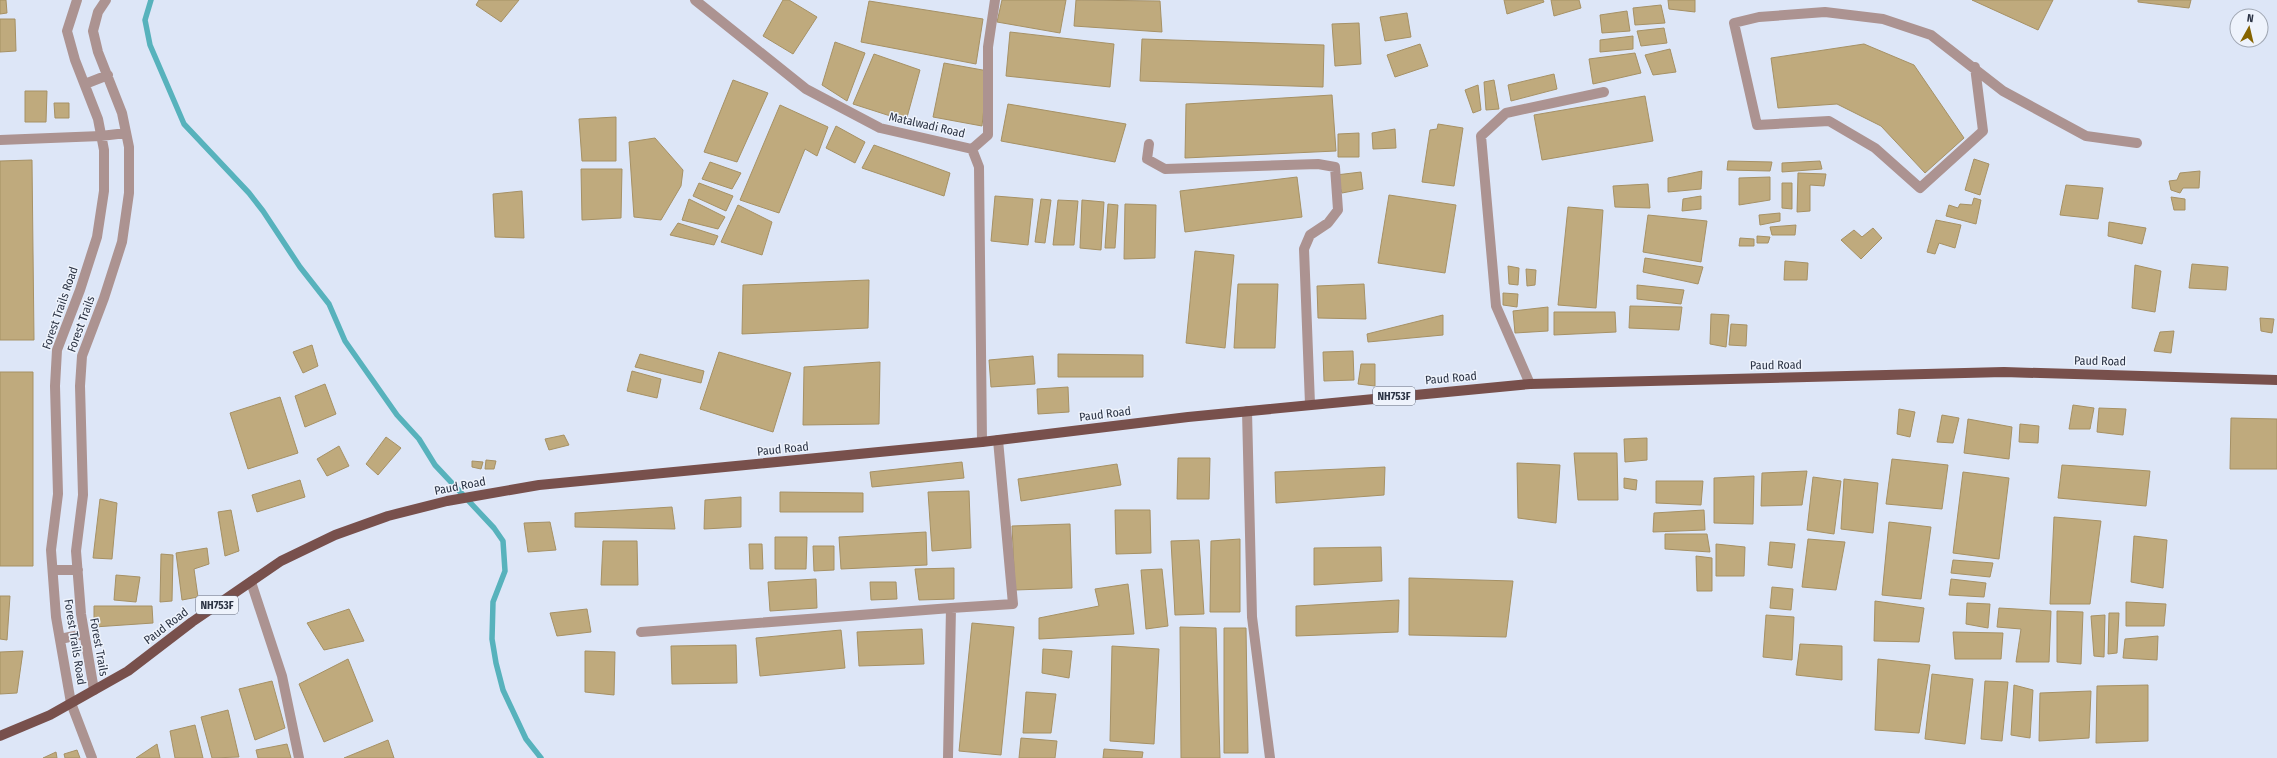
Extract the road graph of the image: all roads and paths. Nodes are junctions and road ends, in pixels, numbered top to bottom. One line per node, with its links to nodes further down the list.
1 (76, 0): 7 (street, Forest Trails Road)
2 (106, 0): 6 (street, Forest Trails)
3 (695, 0): 14 (street, Matalwadi Road)
4 (995, 0): 14 (street)
5 (1975, 67): 5 (street); 12 (street)
6 (108, 75): 7 (street); 9 (street, Forest Trails)
7 (85, 84): 10 (street, Forest Trails Road)
8 (1604, 92): 16 (street)
9 (126, 133): 10 (street); 22 (street, Forest Trails)
10 (101, 136): 11 (street); 21 (street, Forest Trails Road)
11 (0, 140)
12 (2137, 143)
13 (1149, 144): 17 (street)
14 (972, 149): 20 (street, Matalwadi Road)
15 (2277, 380): 16 (main road, Paud Road / NH753F)
16 (1530, 384): 17 (main road, Paud Road / NH753F)
17 (1310, 404): 18 (main road, Paud Road / NH753F)
18 (1247, 411): 19 (main road, Paud Road / NH753F); 34 (street)
19 (998, 440): 20 (main road, Paud Road / NH753F); 24 (street)
20 (982, 442): 23 (main road, Paud Road / NH753F)
21 (53, 570): 22 (street); 27 (street, Forest Trails Road)
22 (78, 570): 26 (street, Forest Trails)
23 (251, 582): 28 (main road, Paud Road / NH753F); 32 (street)
24 (951, 608): 25 (street); 33 (street)
25 (641, 632)
26 (84, 634): 27 (street); 28 (street, Forest Trails)
27 (60, 639): 29 (street, Forest Trails Road)
28 (94, 690): 29 (main road, Paud Road / NH753F)
29 (71, 703): 30 (main road, Paud Road / NH753F); 31 (street, Forest Trails Road)
30 (0, 736)
31 (92, 758)
32 (299, 758)
33 (948, 758)
34 (1270, 758)

